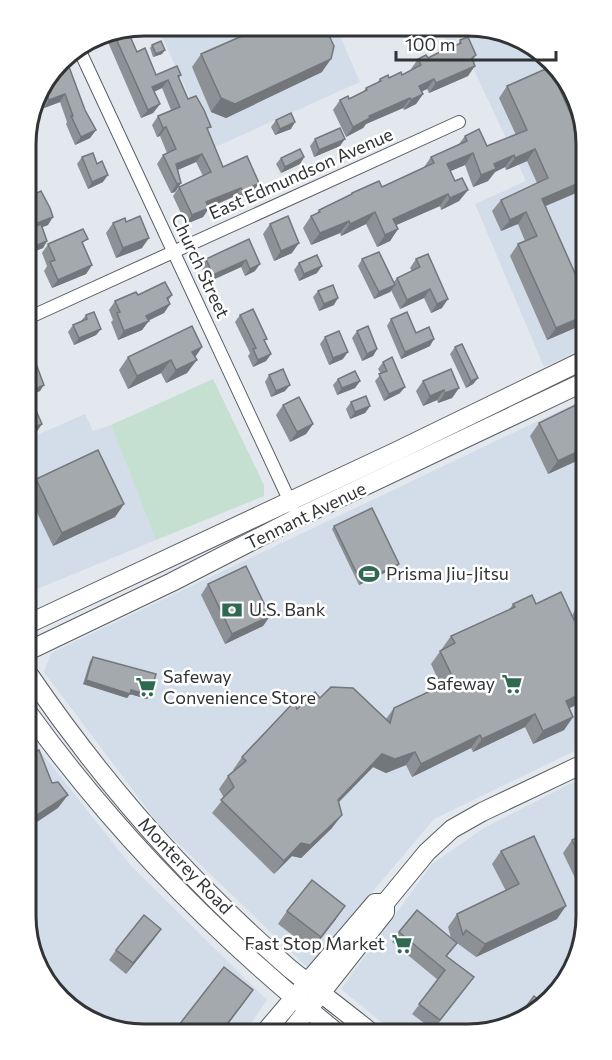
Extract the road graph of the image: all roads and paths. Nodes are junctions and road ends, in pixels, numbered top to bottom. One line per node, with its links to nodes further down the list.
1 (82, 55): 3 (street, Church Street)
2 (459, 122): 3 (street, East Edmundson Avenue)
3 (174, 252): 4 (street, East Edmundson Avenue); 7 (street, Church Street)
4 (36, 312)
5 (576, 364): 7 (main road, Tennant Avenue)
6 (576, 386): 8 (main road, Tennant Avenue)
7 (290, 501): 8 (street, Church Street); 9 (main road, Tennant Avenue)
8 (299, 518): 10 (main road, Tennant Avenue)
9 (36, 620)
10 (36, 647)
11 (36, 684): 14 (main road, Monterey Road)
12 (36, 723): 15 (main road, Monterey Road)
13 (576, 767): 14 (main road)
14 (313, 987): 15 (main road); 16 (main road); 20 (main road, Monterey Road)
15 (293, 996): 16 (main road, Monterey Road); 17 (main road)
16 (308, 1009): 18 (main road); 19 (main road, Monterey Road)
17 (271, 1024)
18 (296, 1024)
19 (327, 1024)
20 (360, 1024)

